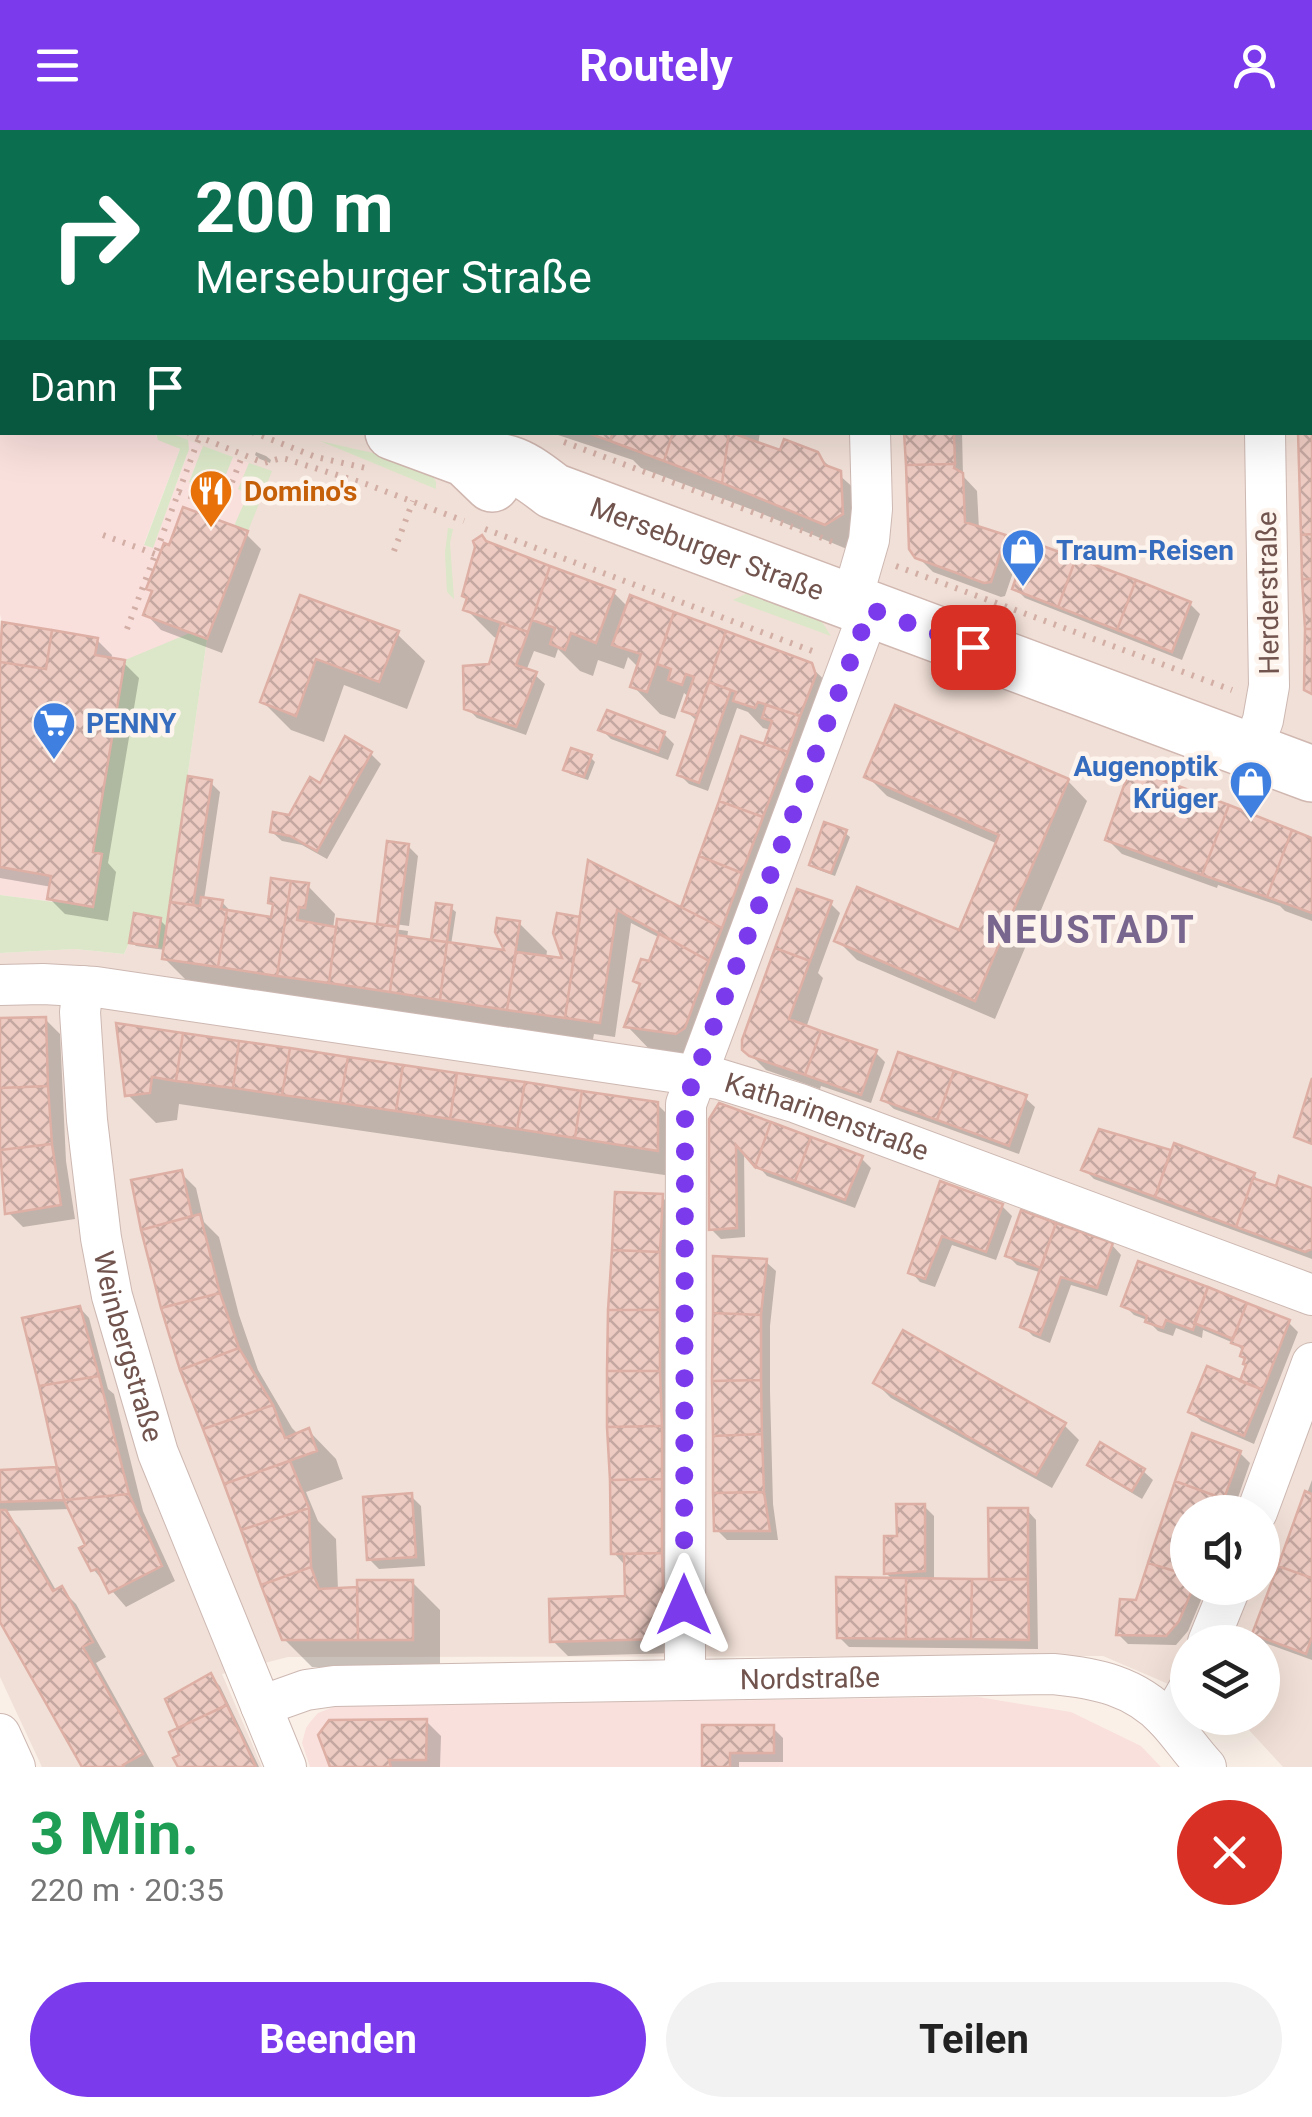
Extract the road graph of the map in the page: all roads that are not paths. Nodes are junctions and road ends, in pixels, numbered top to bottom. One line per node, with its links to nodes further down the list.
1 (401, 435): 4 (main road, Merseburger Straße)
2 (870, 435): 4 (street)
3 (1265, 435): 5 (street, Herderstraße)
4 (862, 588): 5 (main road, Merseburger Straße); 9 (street)
5 (1260, 727): 6 (main road, Merseburger Straße)
6 (1312, 774)
7 (0, 985): 8 (street)
8 (83, 986): 9 (street, Katharinenstraße); 15 (street, Weinbergstraße)
9 (696, 1075): 10 (street, Katharinenstraße); 13 (street)
10 (1312, 1295)
11 (1312, 1362): 12 (street)
12 (1263, 1495)
13 (684, 1680): 14 (street, Nordstraße); 15 (street, Nordstraße)
14 (1170, 1704)
15 (261, 1706): 19 (street, Weinbergstraße)
16 (0, 1734): 18 (street)
17 (1191, 1735): 20 (street, Nordstraße)
18 (15, 1767)
19 (286, 1767)
20 (1206, 1767)

